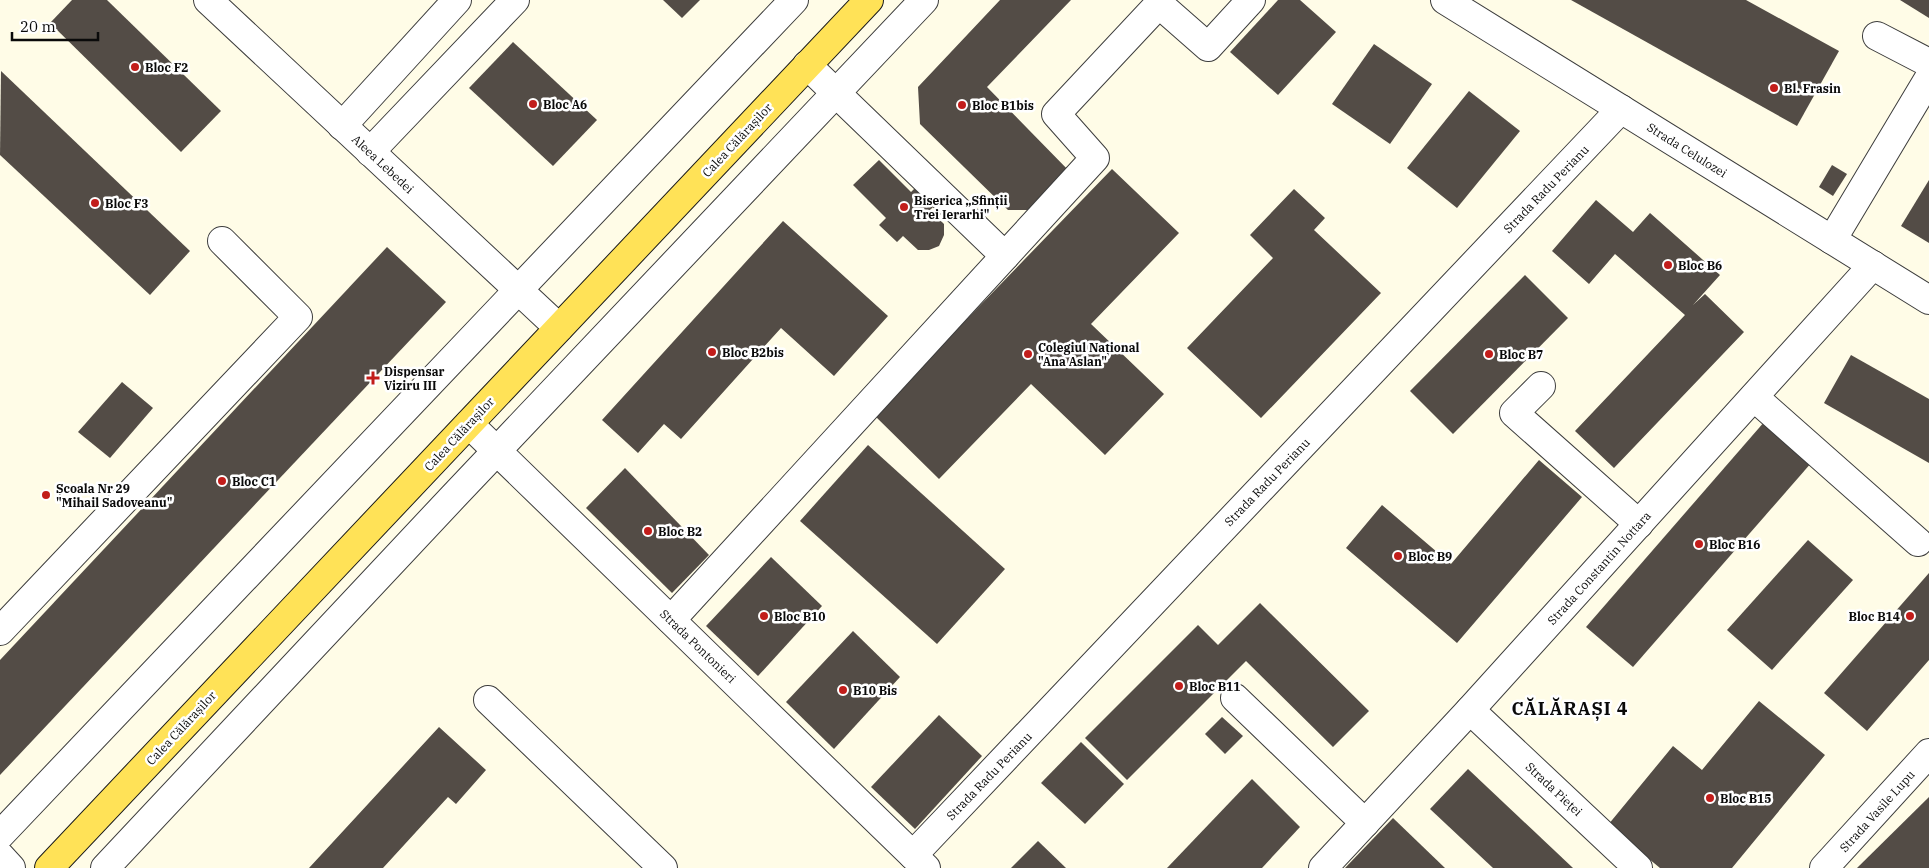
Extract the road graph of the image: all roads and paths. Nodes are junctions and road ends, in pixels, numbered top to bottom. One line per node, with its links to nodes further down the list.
1 (208, 0): 15 (street, Aleea Lebedei)
2 (457, 0): 15 (street)
3 (515, 0): 16 (street)
4 (794, 0): 21 (street)
5 (869, 0): 11 (main road, Calea Călărașilor)
6 (924, 0): 13 (street)
7 (1251, 0): 19 (street)
8 (1445, 0): 14 (street, Strada Celulozei)
9 (1877, 36): 10 (street)
10 (1929, 63)
11 (807, 65): 13 (street); 23 (main road, Calea Călărașilor)
12 (1929, 78): 17 (street)
13 (836, 92): 19 (street); 27 (street)
14 (1621, 109): 17 (street, Strada Celulozei); 39 (street, Strada Radu Perianu)
15 (342, 126): 16 (street, Aleea Lebedei)
16 (370, 152): 21 (street, Aleea Lebedei)
17 (1832, 240): 20 (street, Strada Celulozei)
18 (222, 241): 31 (street)
19 (1005, 256): 30 (street)
20 (1873, 265): 22 (street, Strada Celulozei); 25 (street, Strada Constantin Nottara)
21 (518, 291): 23 (street, Aleea Lebedei); 37 (street)
22 (1929, 300)
23 (559, 328): 26 (main road, Calea Călărașilor)
24 (1541, 386): 28 (street)
25 (1754, 397): 28 (street, Strada Constantin Nottara); 29 (street)
26 (469, 424): 27 (street, Strada Pontonieri); 41 (main road, Calea Călărașilor)
27 (497, 450): 30 (street, Strada Pontonieri); 42 (street)
28 (1639, 524): 34 (street, Strada Constantin Nottara)
29 (1918, 542)
30 (671, 620): 39 (street, Strada Pontonieri)
31 (0, 632)
32 (1235, 698): 36 (street)
33 (488, 700): 43 (street)
34 (1470, 710): 36 (street, Strada Constantin Nottara); 45 (street, Strada Pieței)
35 (1929, 753): 46 (street, Strada Vasile Lupu)
36 (1365, 824): 44 (street, Strada Constantin Nottara)
37 (0, 835)
38 (0, 856): 40 (street)
39 (920, 862)
40 (11, 868)
41 (49, 868)
42 (105, 868)
43 (663, 868)
44 (1324, 868)
45 (1638, 868)
46 (1824, 868)

